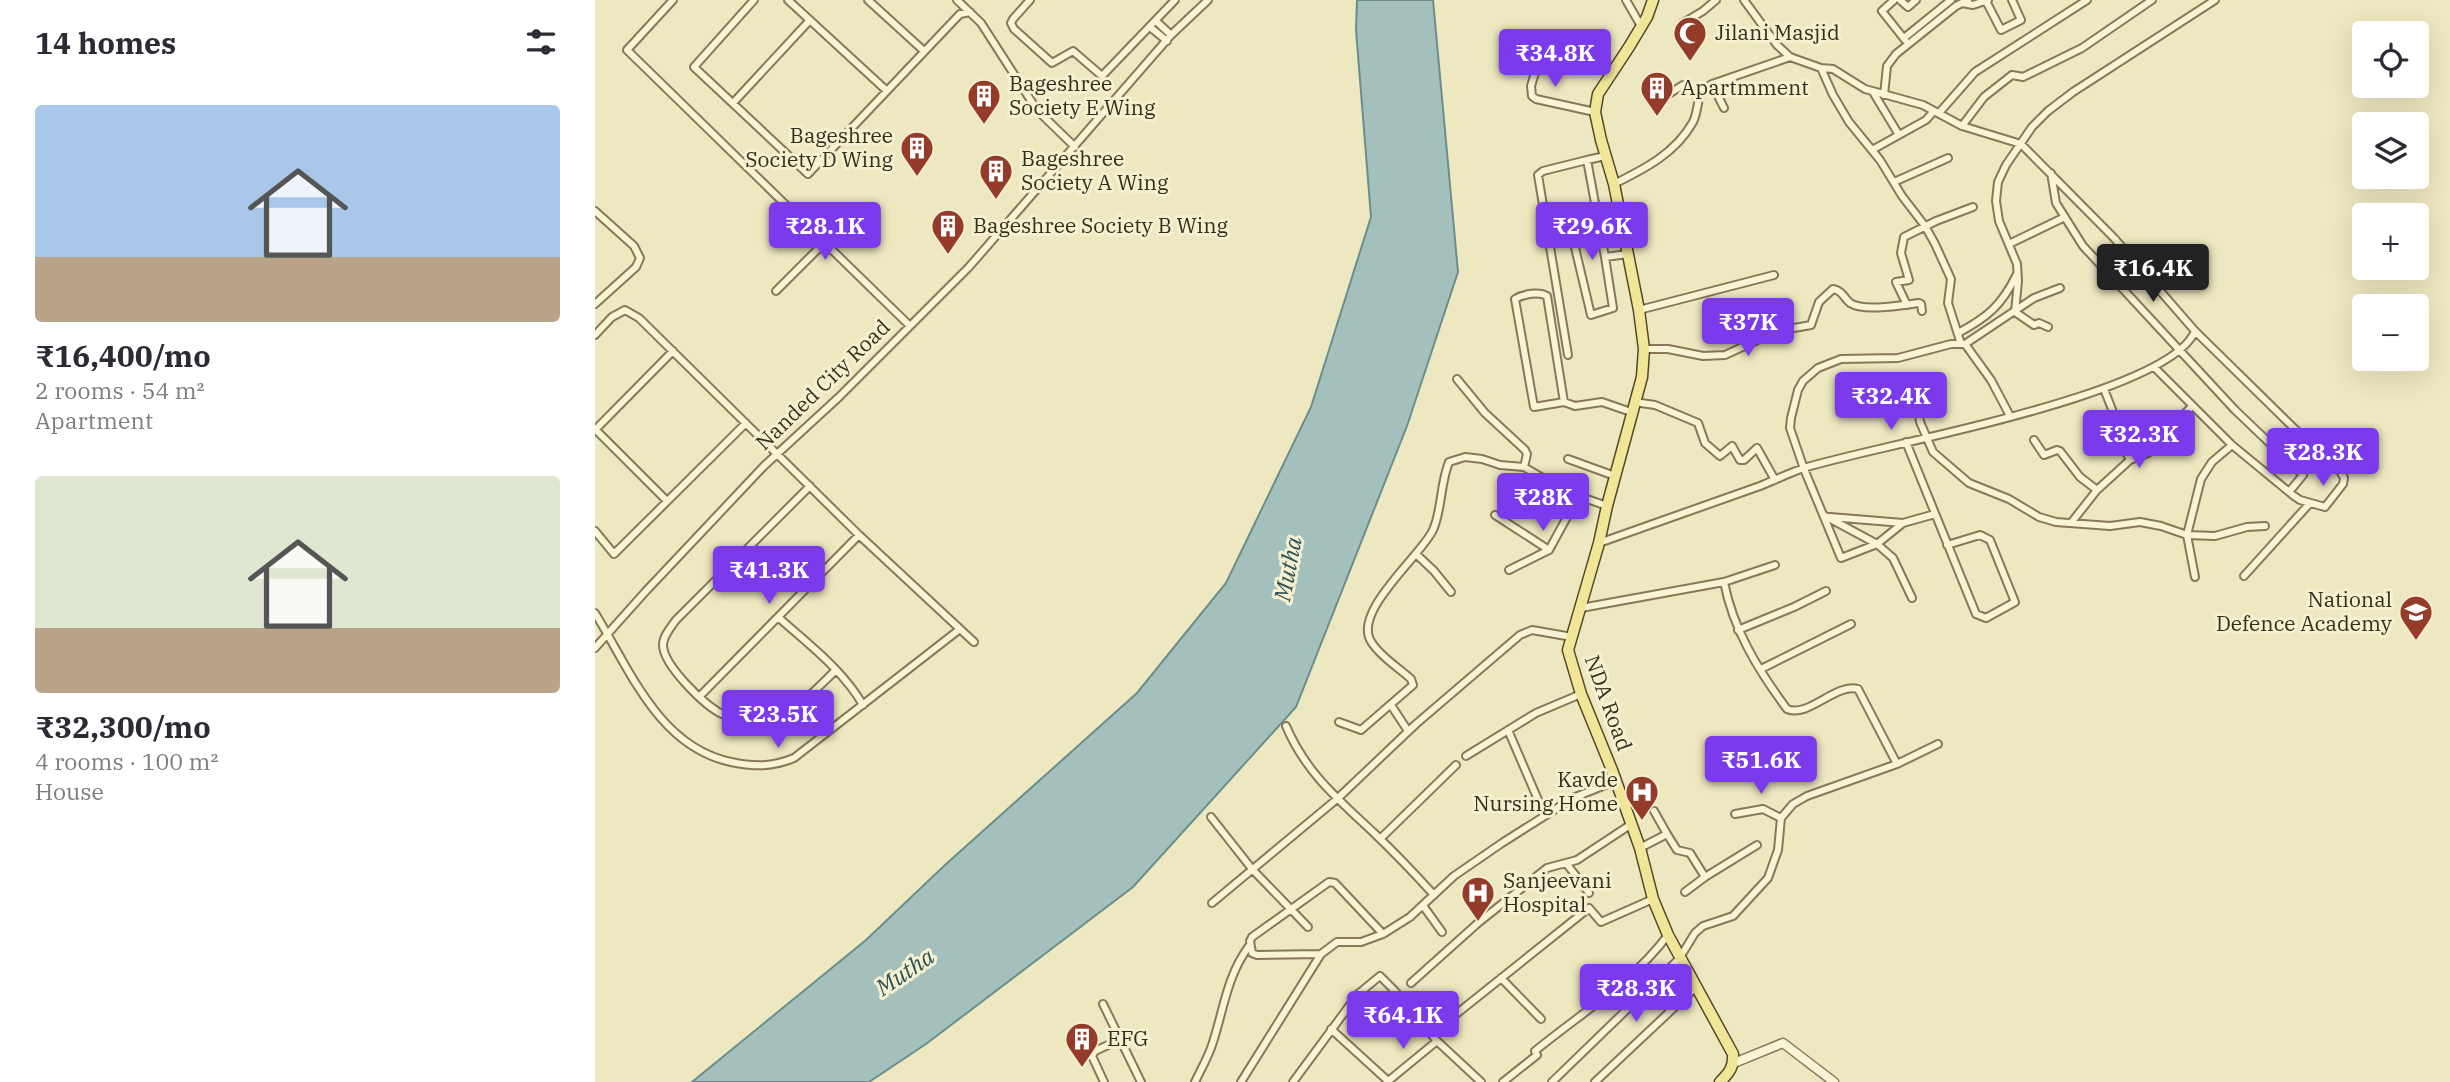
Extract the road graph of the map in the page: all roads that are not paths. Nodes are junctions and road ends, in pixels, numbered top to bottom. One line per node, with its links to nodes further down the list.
1 (673, 0): 60 (street)
2 (754, 0): 40 (street)
3 (789, 0): 23 (street)
4 (868, 0): 30 (street)
5 (957, 0): 22 (street)
6 (1030, 0): 27 (street)
7 (1175, 0): 24 (street)
8 (1208, 0): 28 (street, Nanded City Road)
9 (1626, 0): 26 (street)
10 (1653, 0): 26 (main road)
11 (1716, 0): 25 (street)
12 (1744, 0): 31 (street)
13 (1893, 0): 29 (street)
14 (1900, 0): 15 (street)
15 (1916, 0)
16 (1987, 0): 17 (street); 21 (street)
17 (2012, 0)
18 (2087, 0): 43 (street)
19 (2152, 0): 44 (street)
20 (2215, 0): 46 (street)
21 (1958, 2): 29 (street)
22 (969, 12): 30 (street); 47 (street)
23 (810, 20): 35 (street); 40 (street)
24 (1156, 21): 27 (street); 28 (street)
25 (1683, 23)
26 (1641, 26): 32 (main road)
27 (1150, 27): 28 (street)
28 (1169, 38): 47 (street, Nanded City Road)
29 (1906, 41): 37 (street)
30 (924, 51): 35 (street)
31 (1790, 57): 33 (street); 34 (street)
32 (1616, 68): 42 (main road); 42 (street)
33 (1821, 68): 36 (street); 48 (street)
34 (1712, 84): 38 (street); 41 (street)
35 (887, 91): 40 (street)
36 (1873, 91): 37 (street); 45 (street)
37 (1884, 95): 43 (street)
38 (1699, 97): 39 (street); 54 (street)
39 (1659, 100)
40 (733, 103)
41 (1724, 108)
42 (1595, 112): 49 (main road, NDA Road)
43 (1937, 112): 44 (street); 45 (street)
44 (1962, 126): 46 (street)
45 (1899, 135): 48 (street)
46 (2021, 144): 52 (street); 61 (street)
47 (1075, 147): 73 (street, Nanded City Road)
48 (1872, 150): 53 (street)
49 (1605, 156): 51 (street); 54 (main road, NDA Road)
50 (1948, 158): 53 (street)
51 (1587, 160): 59 (street); 82 (street)
52 (2050, 171): 57 (street); 75 (street)
53 (1894, 182): 58 (street)
54 (1614, 184): 62 (main road, NDA Road)
55 (1973, 207): 58 (street)
56 (595, 211): 68 (street)
57 (2065, 217): 61 (street); 80 (street)
58 (1925, 226): 69 (street); 76 (street)
59 (1600, 228): 63 (street); 63 (street)
60 (824, 243): 67 (street); 73 (street)
61 (2009, 244): 64 (street)
62 (1628, 254): 63 (street); 70 (main road, NDA Road)
63 (1605, 257)
64 (2018, 272): 72 (street); 76 (street)
65 (1774, 275): 70 (street)
66 (2060, 288): 72 (street)
67 (776, 291)
68 (595, 304)
69 (1907, 305): 71 (street); 79 (street)
70 (1639, 310): 79 (main road, NDA Road)
71 (1922, 311)
72 (2015, 312): 74 (street); 78 (street)
73 (910, 326): 97 (street, Nanded City Road)
74 (2048, 327)
75 (2195, 331): 80 (street); 109 (street)
76 (1958, 333): 78 (street)
77 (595, 335): 81 (street)
78 (1963, 344): 90 (street); 101 (street)
79 (1644, 349): 89 (main road, NDA Road)
80 (2178, 350): 83 (street); 106 (street)
81 (673, 351): 91 (street); 92 (street)
82 (1568, 355)
83 (2154, 368): 85 (street); 88 (street)
84 (1457, 379): 100 (street)
85 (2104, 389): 90 (street); 99 (street)
86 (1926, 393): 93 (street)
87 (1564, 402): 87 (street); 89 (street)
88 (2192, 406): 96 (street); 99 (street)
89 (1633, 407): 102 (main road, NDA Road); 103 (street)
90 (2010, 416): 93 (street)
91 (746, 423): 97 (street); 108 (street)
92 (595, 429): 108 (street)
93 (1926, 437): 95 (street); 115 (street)
94 (2034, 440): 105 (street)
95 (1906, 443): 101 (street); 111 (street)
96 (2232, 445): 106 (street); 119 (street)
97 (778, 454): 104 (street); 139 (street, Nanded City Road)
98 (1568, 459): 102 (street)
99 (2130, 460): 105 (street)
100 (1524, 467): 107 (street); 124 (street)
101 (1804, 469): 103 (street); 113 (street)
102 (1615, 476): 110 (main road, NDA Road)
103 (1775, 480): 120 (street)
104 (810, 486): 118 (street); 146 (street)
105 (2097, 490): 115 (street)
106 (2289, 492): 109 (street)
107 (1578, 497): 110 (street); 123 (street)
108 (667, 501): 117 (street)
109 (2310, 503): 127 (street)
110 (1607, 506): 120 (main road, NDA Road)
111 (1935, 514): 114 (street); 122 (street)
112 (1495, 515): 123 (street)
113 (1825, 516): 114 (street); 121 (street); 121 (street)
114 (1903, 523): 121 (street)
115 (2071, 523): 119 (street)
116 (2265, 526): 119 (street)
117 (595, 531)
118 (859, 535): 135 (street); 137 (street)
119 (2187, 535): 128 (street)
120 (1599, 543): 133 (main road, NDA Road)
121 (1878, 544): 132 (street)
122 (1947, 545): 122 (street)
123 (1549, 550): 126 (street)
124 (1416, 554): 131 (street); 148 (street)
125 (1775, 565): 129 (street)
126 (1509, 570)
127 (2244, 576)
128 (2195, 577)
129 (1724, 582): 133 (street); 138 (street)
130 (1826, 591): 138 (street)
131 (1451, 592)
132 (1912, 598)
133 (1581, 608): 140 (main road, NDA Road)
134 (595, 613): 139 (street)
135 (778, 617): 144 (street); 146 (street)
136 (1851, 624): 143 (street)
137 (960, 629): 141 (street); 147 (street)
138 (1738, 630): 143 (street)
139 (608, 634): 142 (street, Nanded City Road); 147 (street)
140 (1572, 637): 145 (main road, NDA Road); 152 (street)
141 (974, 642)
142 (595, 648)
143 (1761, 669): 155 (street)
144 (837, 670): 146 (street); 147 (street)
145 (1581, 694): 151 (street); 157 (main road, NDA Road)
146 (699, 697)
147 (863, 705)
148 (1391, 705): 149 (street); 152 (street)
149 (1339, 722)
150 (1286, 726): 158 (street)
151 (1508, 730): 154 (street); 161 (street)
152 (1408, 731): 158 (street)
153 (1938, 744): 155 (street)
154 (1467, 756)
155 (1897, 764): 163 (street)
156 (1456, 765): 166 (street)
157 (1615, 781): 161 (street); 164 (main road, NDA Road)
158 (1336, 799): 166 (street); 170 (street)
159 (1654, 811): 165 (street)
160 (1735, 814): 163 (street)
161 (1545, 816): 174 (street)
162 (1211, 817): 170 (street)
163 (1781, 818): 185 (street)
164 (1630, 825): 168 (main road, NDA Road); 169 (street)
165 (1667, 834): 168 (street); 171 (street)
166 (1380, 839): 174 (street)
167 (1757, 845): 171 (street)
168 (1640, 848): 175 (main road, NDA Road)
169 (1566, 863): 173 (street); 187 (street)
170 (1252, 870): 176 (street); 178 (street)
171 (1705, 877): 172 (street)
172 (1685, 892)
173 (1589, 893)
174 (1434, 895): 177 (street)
175 (1653, 899): 182 (main road, NDA Road); 186 (street)
176 (1212, 903)
177 (1423, 907): 180 (street); 181 (street)
178 (1290, 909): 179 (street); 181 (street); 183 (street)
179 (1308, 927)
180 (1442, 932)
181 (1383, 934): 184 (street)
182 (1668, 935): 185 (main road, NDA Road); 203 (street)
183 (1249, 946): 184 (street); 198 (street)
184 (1321, 954): 199 (street)
185 (1679, 959): 188 (main road, NDA Road); 204 (street)
186 (1501, 978): 190 (street); 191 (street)
187 (1411, 983)
188 (1696, 987): 195 (main road, NDA Road); 205 (street)
189 (1103, 1004): 193 (street)
190 (1541, 1019)
191 (1445, 1023)
192 (1331, 1029): 194 (street); 200 (street); 201 (street)
193 (1121, 1039): 196 (street); 197 (street)
194 (1437, 1041): 201 (street); 202 (street)
195 (1734, 1063): 206 (main road); 207 (street)
196 (1104, 1082)
197 (1140, 1082)
198 (1195, 1082)
199 (1241, 1082)
200 (1293, 1082)
201 (1387, 1082)
202 (1481, 1082)
203 (1503, 1082)
204 (1552, 1082)
205 (1595, 1082)
206 (1720, 1082)
207 (1834, 1082)

